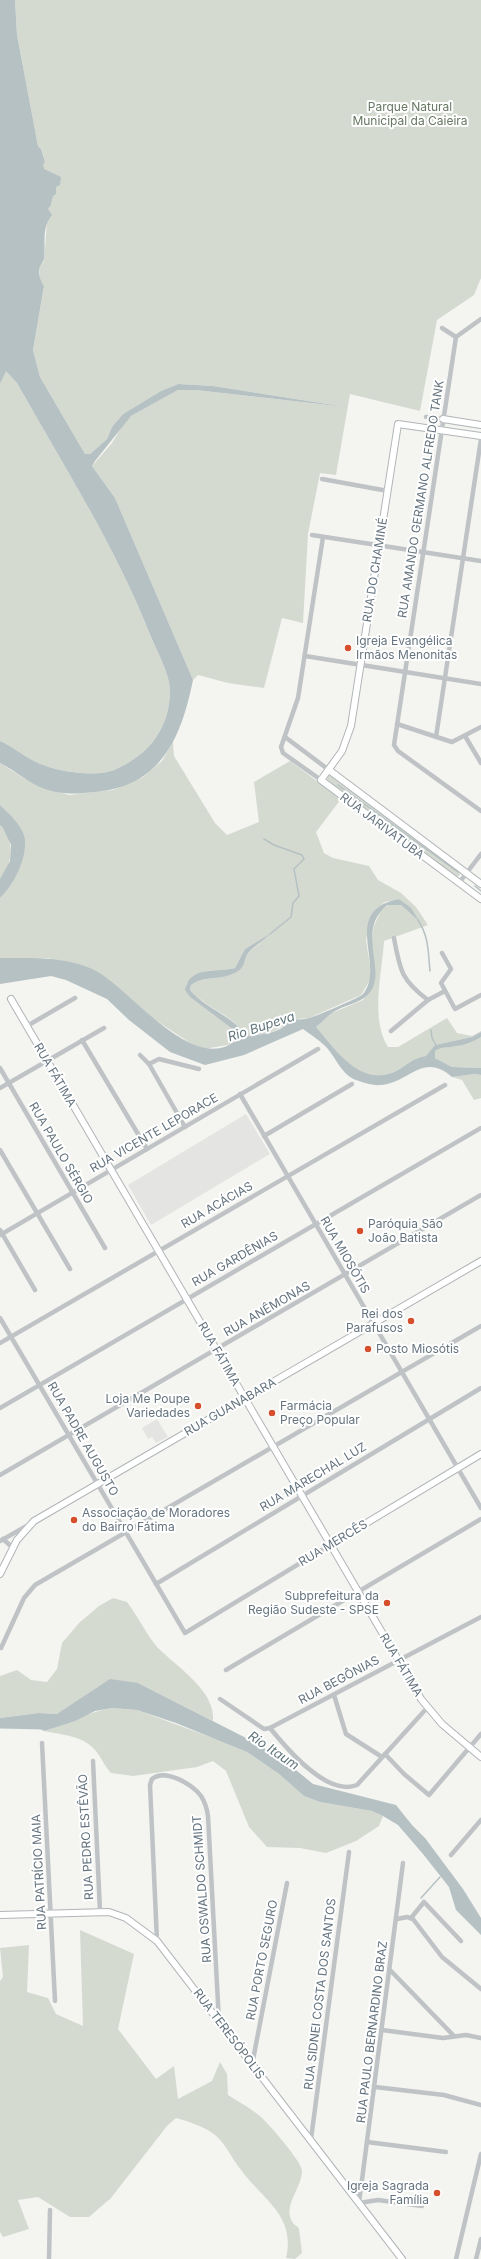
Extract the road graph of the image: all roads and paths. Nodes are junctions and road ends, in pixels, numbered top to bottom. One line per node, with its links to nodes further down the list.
1 (481, 319): 3 (street)
2 (442, 328): 3 (street)
3 (456, 337): 5 (street, RUA AMANDO GERMANO ALFREDO TANK)
4 (426, 417): 5 (street)
5 (444, 419): 6 (street); 7 (street, RUA AMANDO GERMANO ALFREDO TANK)
6 (481, 425)
7 (442, 430): 8 (street); 10 (street, RUA DO CHAMINÉ); 14 (street, RUA AMANDO GERMANO ALFREDO TANK)
8 (481, 438): 15 (street)
9 (322, 479): 10 (street)
10 (388, 491): 13 (street, RUA DO CHAMINÉ)
11 (312, 535): 12 (street)
12 (323, 537): 13 (street); 17 (street)
13 (379, 545): 14 (street); 18 (street, RUA DO CHAMINÉ)
14 (423, 552): 15 (street); 19 (street, RUA AMANDO GERMANO ALFREDO TANK)
15 (463, 558): 16 (street); 20 (street)
16 (481, 561)
17 (305, 656): 18 (street); 26 (street)
18 (361, 665): 19 (street); 29 (street, RUA DO CHAMINÉ)
19 (405, 672): 20 (street); 23 (street, RUA AMANDO GERMANO ALFREDO TANK)
20 (445, 678): 21 (street); 27 (street)
21 (481, 684)
22 (481, 721): 24 (street)
23 (397, 724): 27 (street); 31 (street, RUA AMANDO GERMANO ALFREDO TANK)
24 (480, 727): 25 (street)
25 (465, 736): 27 (street); 28 (street)
26 (285, 737): 29 (street, RUA JARIVATUBA); 30 (street, RUA JARIVATUBA)
27 (436, 737)
28 (481, 763)
29 (329, 770): 30 (street, RUA DO CHAMINÉ); 33 (street, RUA JARIVATUBA)
30 (321, 780): 34 (street, RUA JARIVATUBA)
31 (481, 811)
32 (481, 854): 33 (street)
33 (466, 873): 34 (street); 35 (street, RUA JARIVATUBA)
34 (459, 883): 36 (street, RUA JARIVATUBA)
35 (481, 884)
36 (481, 899)
37 (394, 938): 43 (street)
38 (442, 953): 39 (street)
39 (445, 991): 40 (street); 43 (street)
40 (481, 995)
41 (75, 998): 44 (street)
42 (11, 999): 44 (street, RUA FÁTIMA)
43 (428, 1000): 46 (street)
44 (27, 1026): 50 (street, RUA FÁTIMA)
45 (104, 1028): 47 (street)
46 (391, 1031)
47 (82, 1040): 50 (street); 62 (street)
48 (318, 1050): 58 (street, RUA VICENTE LEPORACE)
49 (140, 1055): 51 (street)
50 (47, 1061): 54 (street); 64 (street, RUA FÁTIMA)
51 (148, 1064): 53 (street); 59 (street)
52 (0, 1068): 54 (street, RUA PAULO SÉRGIO)
53 (199, 1069)
54 (9, 1083): 57 (street); 66 (street, RUA PAULO SÉRGIO)
55 (352, 1084): 61 (street)
56 (445, 1085): 65 (street, RUA ACÁCIAS)
57 (0, 1088)
58 (240, 1094): 59 (street, RUA VICENTE LEPORACE); 61 (street, RUA MIOSÓTIS)
59 (185, 1127): 62 (street, RUA VICENTE LEPORACE)
60 (481, 1128): 69 (street, RUA GARDÊNIAS)
61 (264, 1136): 65 (street, RUA MIOSÓTIS)
62 (147, 1149): 64 (street, RUA VICENTE LEPORACE)
63 (0, 1150): 68 (street)
64 (111, 1170): 66 (street, RUA VICENTE LEPORACE); 72 (street, RUA FÁTIMA)
65 (288, 1176): 69 (street, RUA MIOSÓTIS); 72 (street, RUA ACÁCIAS)
66 (73, 1192): 68 (street, RUA VICENTE LEPORACE); 71 (street, RUA PAULO SÉRGIO)
67 (481, 1195): 75 (street, RUA ANÊMONAS)
68 (37, 1213): 70 (street, RUA VICENTE LEPORACE); 74 (street)
69 (316, 1224): 75 (street, RUA MIOSÓTIS); 77 (street, RUA GARDÊNIAS)
70 (1, 1233): 76 (street)
71 (105, 1248)
72 (158, 1251): 77 (street, RUA FÁTIMA); 81 (street, RUA ACÁCIAS)
73 (481, 1261): 79 (street, RUA GUANABARA)
74 (70, 1269)
75 (345, 1274): 79 (street, RUA MIOSÓTIS); 83 (street, RUA ANÊMONAS)
76 (35, 1290)
77 (186, 1299): 83 (street, RUA FÁTIMA); 85 (street, RUA GARDÊNIAS)
78 (0, 1318): 81 (street, RUA PADRE AUGUSTO)
79 (374, 1324): 84 (street, RUA MIOSÓTIS); 87 (street, RUA GUANABARA)
80 (481, 1326): 84 (street)
81 (11, 1337): 82 (street, RUA ACÁCIAS); 85 (street, RUA PADRE AUGUSTO)
82 (0, 1343)
83 (216, 1350): 87 (street, RUA FÁTIMA); 90 (street, RUA ANÊMONAS)
84 (402, 1372): 89 (street, RUA MIOSÓTIS); 91 (street)
85 (39, 1385): 88 (street, RUA GARDÊNIAS); 90 (street, RUA PADRE AUGUSTO)
86 (481, 1388): 89 (street, RUA MARECHAL LUZ)
87 (244, 1399): 91 (street, RUA FÁTIMA); 95 (street, RUA GUANABARA)
88 (0, 1408)
89 (429, 1419): 93 (street, RUA MIOSÓTIS); 96 (street, RUA MARECHAL LUZ)
90 (69, 1435): 94 (street, RUA ANÊMONAS); 95 (street, RUA PADRE AUGUSTO)
91 (273, 1447): 96 (street, RUA FÁTIMA); 100 (street)
92 (481, 1454): 93 (street, RUA MERCÊS)
93 (458, 1468): 97 (street, RUA MIOSÓTIS); 102 (street, RUA MERCÊS)
94 (0, 1475)
95 (98, 1484): 99 (street, RUA GUANABARA); 100 (street, RUA PADRE AUGUSTO)
96 (302, 1496): 102 (street, RUA FÁTIMA); 105 (street, RUA MARECHAL LUZ)
97 (481, 1508)
98 (481, 1519): 106 (street)
99 (34, 1521): 101 (street); 103 (street, RUA GUANABARA)
100 (126, 1533): 105 (street, RUA PADRE AUGUSTO); 109 (street)
101 (2, 1540): 103 (street)
102 (330, 1545): 106 (street, RUA FÁTIMA); 108 (street, RUA MERCÊS)
103 (13, 1548): 104 (street, RUA GUANABARA)
104 (0, 1574)
105 (156, 1584): 108 (street, RUA PADRE AUGUSTO)
106 (358, 1592): 110 (street, RUA FÁTIMA); 111 (street)
107 (481, 1617): 110 (street, RUA BEGÔNIAS)
108 (185, 1633)
109 (1, 1648)
110 (398, 1660): 112 (street, RUA BEGÔNIAS); 114 (street, RUA FÁTIMA)
111 (226, 1670)
112 (334, 1695): 115 (street, RUA BEGÔNIAS); 119 (street)
113 (220, 1699): 115 (street)
114 (428, 1708): 118 (street, RUA FÁTIMA); 119 (street)
115 (270, 1728): 119 (street)
116 (481, 1734): 118 (street)
117 (42, 1743): 128 (street, RUA PATRÍCIO MAIA)
118 (470, 1747): 119 (street); 120 (street, RUA FÁTIMA)
119 (384, 1756)
120 (481, 1756)
121 (93, 1761): 127 (street, RUA PEDRO ESTÊVÃO)
122 (481, 1820): 124 (street)
123 (349, 1852): 144 (street, RUA SIDNEI COSTA DOS SANTOS)
124 (451, 1855)
125 (403, 1863): 131 (street, RUA PAULO BERNARDINO BRAZ)
126 (287, 1883): 141 (street, RUA PORTO SEGURO)
127 (100, 1911): 128 (street, RUA TERESÓPOLIS); 133 (street, RUA TERESÓPOLIS)
128 (51, 1913): 129 (street, RUA TERESÓPOLIS); 136 (street, RUA PATRÍCIO MAIA)
129 (0, 1915)
130 (411, 1918): 131 (street); 132 (street); 135 (street)
131 (397, 1920): 134 (street, RUA PAULO BERNARDINO BRAZ)
132 (461, 1941)
133 (157, 1942): 137 (street, RUA TERESÓPOLIS); 137 (street, RUA OSWALDO SCHMIDT)
134 (390, 1970): 138 (street, RUA PAULO BERNARDINO BRAZ); 139 (street)
135 (481, 1989)
136 (55, 2001)
137 (219, 2022): 141 (street, RUA TERESÓPOLIS)
138 (382, 2030): 139 (street); 142 (street, RUA PAULO BERNARDINO BRAZ)
139 (454, 2036): 140 (street)
140 (481, 2038)
141 (252, 2066): 144 (street, RUA TERESÓPOLIS)
142 (375, 2087): 143 (street); 145 (street, RUA PAULO BERNARDINO BRAZ)
143 (481, 2105)
144 (311, 2139): 150 (street, RUA TERESÓPOLIS)
145 (367, 2142): 146 (street); 150 (street, RUA PAULO BERNARDINO BRAZ)
146 (446, 2152)
147 (481, 2154): 148 (street)
148 (476, 2177): 149 (street); 156 (street)
149 (481, 2179)
150 (359, 2203): 151 (street); 155 (street, RUA TERESÓPOLIS)
151 (422, 2206)
152 (50, 2210): 154 (street)
153 (481, 2239): 157 (street)
154 (49, 2259)
155 (402, 2259)
156 (456, 2259)
157 (476, 2259)

